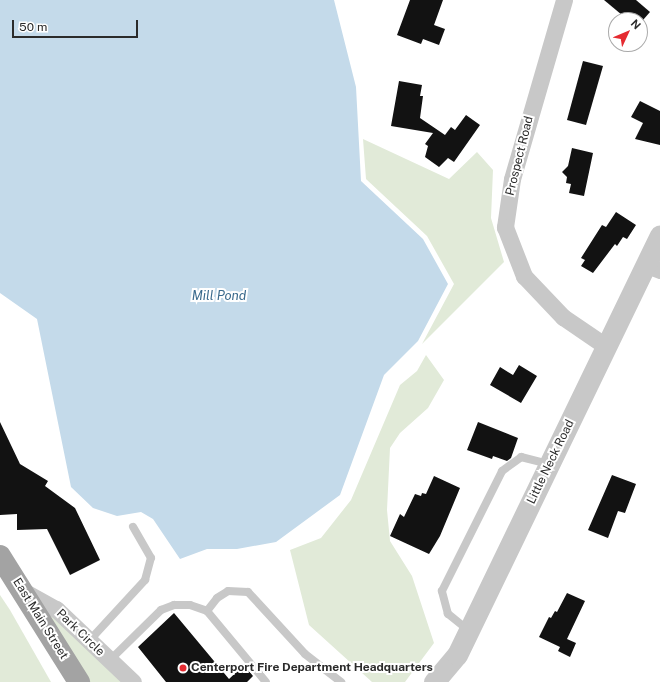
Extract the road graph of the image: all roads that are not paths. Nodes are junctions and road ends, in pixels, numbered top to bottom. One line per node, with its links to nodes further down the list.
1 (564, 0): 4 (street, Prospect Road)
2 (660, 236): 3 (street, Little Neck Road)
3 (653, 268): 4 (street, Little Neck Road)
4 (607, 347): 5 (street, Little Neck Road)
5 (550, 464): 10 (street, Little Neck Road); 10 (lane)
6 (133, 528): 11 (lane)
7 (0, 556): 8 (main road, East Main Street)
8 (23, 591): 11 (street, Park Circle); 13 (main road, East Main Street)
9 (207, 611): 12 (lane); 15 (lane); 16 (lane)
10 (469, 631): 17 (street, Little Neck Road)
11 (89, 641): 12 (street, Park Circle)
12 (109, 661): 14 (street, Park Circle)
13 (79, 682)
14 (133, 682)
15 (266, 682)
16 (341, 682)
17 (434, 682)

